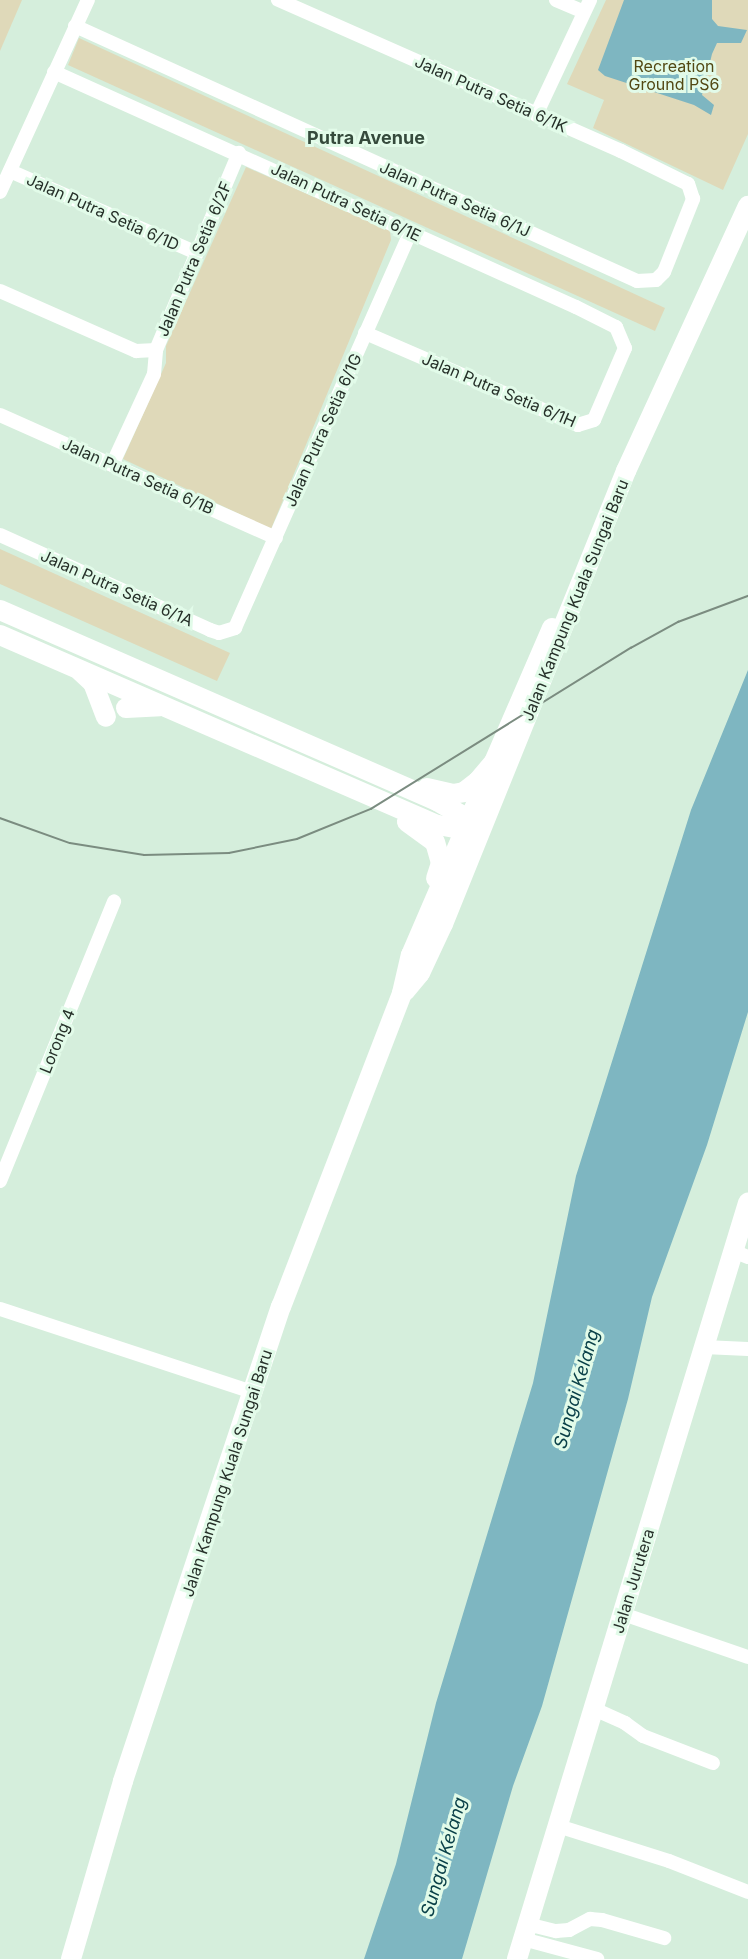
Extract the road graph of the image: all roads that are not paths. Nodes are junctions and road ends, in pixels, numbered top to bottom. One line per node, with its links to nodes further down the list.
1 (88, 0): 5 (street)
2 (278, 0): 7 (street, Jalan Putra Setia 6/1K)
3 (556, 0): 4 (street)
4 (587, 6): 7 (street)
5 (75, 26): 6 (street); 11 (street, Jalan Putra Setia 6/1J)
6 (54, 72): 8 (street, Jalan Putra Setia 6/1E); 9 (street)
7 (536, 115): 11 (street, Jalan Putra Setia 6/1K)
8 (239, 153): 13 (street, Jalan Putra Setia 6/1E); 14 (street, Jalan Putra Setia 6/2F)
9 (10, 171): 10 (street); 14 (street, Jalan Putra Setia 6/1D)
10 (0, 192)
11 (693, 199)
12 (748, 206): 23 (street, Jalan Kampung Kuala Sungai Baru)
13 (411, 231): 16 (street, Jalan Putra Setia 6/1G); 17 (street, Jalan Putra Setia 6/1E)
14 (197, 254): 18 (street, Jalan Putra Setia 6/2F)
15 (0, 291): 18 (street)
16 (365, 333): 17 (street, Jalan Putra Setia 6/1H); 22 (street, Jalan Putra Setia 6/1G)
17 (625, 348)
18 (156, 350): 20 (street, Jalan Putra Setia 6/2F)
19 (0, 415): 20 (street, Jalan Putra Setia 6/1B)
20 (112, 465): 22 (street, Jalan Putra Setia 6/1B)
21 (0, 535): 25 (street, Jalan Putra Setia 6/1A)
22 (276, 538): 25 (street, Jalan Putra Setia 6/1G)
23 (586, 570): 34 (street, Jalan Kampung Kuala Sungai Baru); 35 (street, Jalan Kampung Kuala Sungai Baru)
24 (0, 610): 27 (street)
25 (236, 628)
26 (0, 635): 28 (street)
27 (112, 659): 29 (street); 30 (street)
28 (76, 666): 30 (street); 33 (street)
29 (159, 679): 30 (street); 36 (street)
30 (126, 687): 31 (street)
31 (171, 707): 32 (street); 37 (street)
32 (126, 708)
33 (106, 717)
34 (528, 719): 38 (street); 40 (street, Jalan Kampung Kuala Sungai Baru)
35 (494, 762): 36 (street); 38 (street, Jalan Kampung Kuala Sungai Baru)
36 (365, 769): 38 (street)
37 (361, 794): 38 (street); 41 (street)
38 (467, 825): 40 (street); 41 (street, Jalan Kampung Kuala Sungai Baru)
39 (114, 901): 43 (street, Lorong 4)
40 (434, 943): 42 (street, Jalan Kampung Kuala Sungai Baru)
41 (411, 955): 42 (street, Jalan Kampung Kuala Sungai Baru)
42 (402, 993): 50 (street, Jalan Kampung Kuala Sungai Baru)
43 (0, 1181)
44 (748, 1203): 45 (street, Jalan Jurutera)
45 (744, 1229): 46 (street, Jalan Jurutera)
46 (741, 1254): 48 (street, Jalan Jurutera)
47 (0, 1309): 50 (street)
48 (704, 1347): 49 (street); 51 (street, Jalan Jurutera)
49 (748, 1349)
50 (253, 1392): 59 (street, Jalan Kampung Kuala Sungai Baru)
51 (623, 1614): 52 (street); 53 (street, Jalan Jurutera)
52 (748, 1657)
53 (594, 1709): 54 (street); 55 (street, Jalan Jurutera)
54 (713, 1763)
55 (558, 1826): 56 (street); 57 (street, Jalan Jurutera)
56 (748, 1893)
57 (525, 1932): 58 (street); 60 (street, Jalan Jurutera); 61 (street)
58 (664, 1938)
59 (71, 1959)
60 (517, 1959)
61 (597, 1959)

